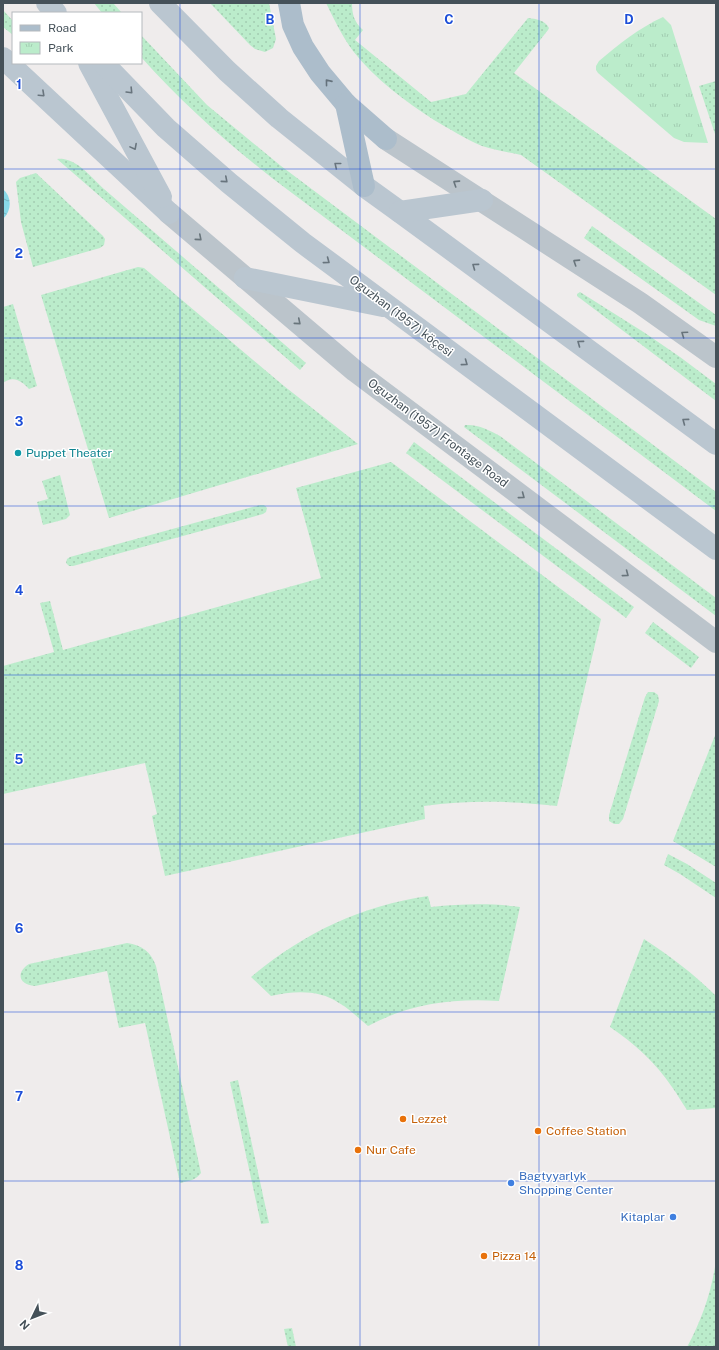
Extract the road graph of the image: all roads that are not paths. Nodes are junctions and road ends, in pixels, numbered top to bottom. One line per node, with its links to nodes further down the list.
1 (47, 3): 4 (main road)
2 (160, 3): 10 (main road, one-way to 2)
3 (289, 3): 8 (main road, one-way to 3)
4 (55, 12)
5 (3, 58): 13 (main road, one-way to 13)
6 (90, 64): 13 (main road, one-way to 13)
7 (104, 64): 15 (main road, Oguzhan (1957) köçesi, one-way to 15)
8 (346, 104): 9 (main road); 10 (main road)
9 (386, 138): 11 (street, one-way to 9)
10 (364, 186): 12 (main road)
11 (482, 200): 12 (main road); 16 (street, one-way to 11)
12 (400, 212): 17 (main road, one-way to 12)
13 (169, 213): 14 (street, Oguzhan (1957) Frontage Road, one-way to 14)
14 (245, 278): 15 (main road); 19 (street, Oguzhan (1957) Frontage Road, one-way to 19)
15 (390, 308): 18 (main road, Oguzhan (1957) köçesi, one-way to 18)
16 (716, 357)
17 (716, 444)
18 (716, 549)
19 (716, 642)

